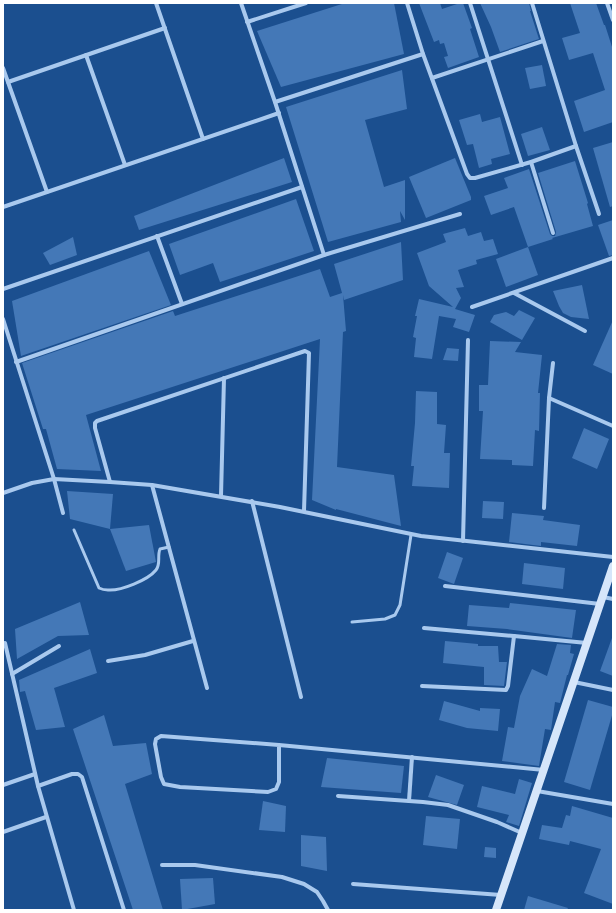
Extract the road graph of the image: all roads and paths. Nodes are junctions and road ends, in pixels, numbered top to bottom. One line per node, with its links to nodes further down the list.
1 (156, 3): 10 (street)
2 (241, 3): 9 (street)
3 (306, 3): 9 (street)
4 (407, 3): 12 (street)
5 (470, 3): 14 (street)
6 (532, 3): 11 (street)
7 (607, 3): 8 (street)
8 (613, 20)
9 (247, 22): 18 (street)
10 (165, 28): 13 (street); 20 (street)
11 (543, 41): 14 (street); 21 (street)
12 (423, 54): 16 (street); 18 (street)
13 (86, 55): 17 (street); 24 (street)
14 (488, 60): 16 (street); 23 (street)
15 (3, 68): 17 (street)
16 (432, 78): 23 (street)
17 (8, 82): 26 (street)
18 (275, 102): 19 (street)
19 (279, 113): 20 (street); 25 (street)
20 (204, 138): 24 (street)
21 (576, 146): 22 (street); 29 (street)
22 (531, 162): 23 (street); 30 (street)
23 (522, 165)
24 (125, 166): 26 (street)
25 (302, 187): 31 (street); 32 (street)
26 (46, 192): 27 (street)
27 (3, 207)
28 (460, 214): 32 (street)
29 (599, 214)
30 (553, 233)
31 (157, 236): 34 (street); 36 (street)
32 (324, 255): 36 (street)
33 (613, 258): 35 (street)
34 (3, 289)
35 (514, 293): 37 (street); 39 (street)
36 (182, 304): 43 (street)
37 (472, 307)
38 (3, 319): 40 (street)
39 (585, 331)
40 (8, 335): 41 (street); 43 (street)
41 (3, 336)
42 (468, 340): 59 (street)
43 (16, 362): 48 (street)
44 (553, 363): 46 (street)
45 (224, 378): 49 (street); 52 (street); 55 (street)
46 (549, 398): 47 (street); 54 (street)
47 (613, 426)
48 (54, 479): 49 (street); 51 (street); 56 (street)
49 (110, 482): 50 (street)
50 (152, 485): 52 (street); 60 (street)
51 (3, 493)
52 (221, 496): 53 (street)
53 (252, 502): 55 (street); 79 (street)
54 (544, 508)
55 (304, 511): 58 (street)
56 (63, 513)
57 (74, 530): 60 (lane)
58 (412, 535): 59 (street); 66 (lane)
59 (463, 541): 61 (street)
60 (169, 547): 69 (street)
61 (613, 557)
62 (613, 566): 65 (main road)
63 (445, 586): 65 (street)
64 (613, 599): 65 (street)
65 (601, 601): 71 (main road)
66 (352, 622)
67 (424, 628): 68 (street)
68 (514, 636): 71 (street); 76 (street)
69 (193, 641): 73 (street); 77 (street)
70 (5, 642): 74 (street)
71 (587, 643): 75 (main road)
72 (59, 646): 74 (street)
73 (108, 661)
74 (12, 674): 83 (street)
75 (574, 682): 78 (street); 82 (main road)
76 (422, 686)
77 (207, 688)
78 (613, 690)
79 (301, 697)
80 (279, 745): 80 (street); 81 (street)
81 (412, 757): 82 (street); 88 (street)
82 (544, 770): 86 (main road)
83 (35, 774): 84 (street); 85 (street)
84 (3, 785)
85 (38, 786): 90 (street); 97 (street)
86 (537, 791): 89 (street); 92 (main road)
87 (338, 796): 88 (street)
88 (409, 801): 92 (street)
89 (613, 804)
90 (46, 817): 91 (street); 96 (street)
91 (3, 832)
92 (522, 833): 95 (main road)
93 (162, 865): 98 (street)
94 (353, 884): 95 (street)
95 (501, 896): 99 (main road)
96 (74, 910)
97 (124, 910)
98 (328, 910)
99 (496, 910)

